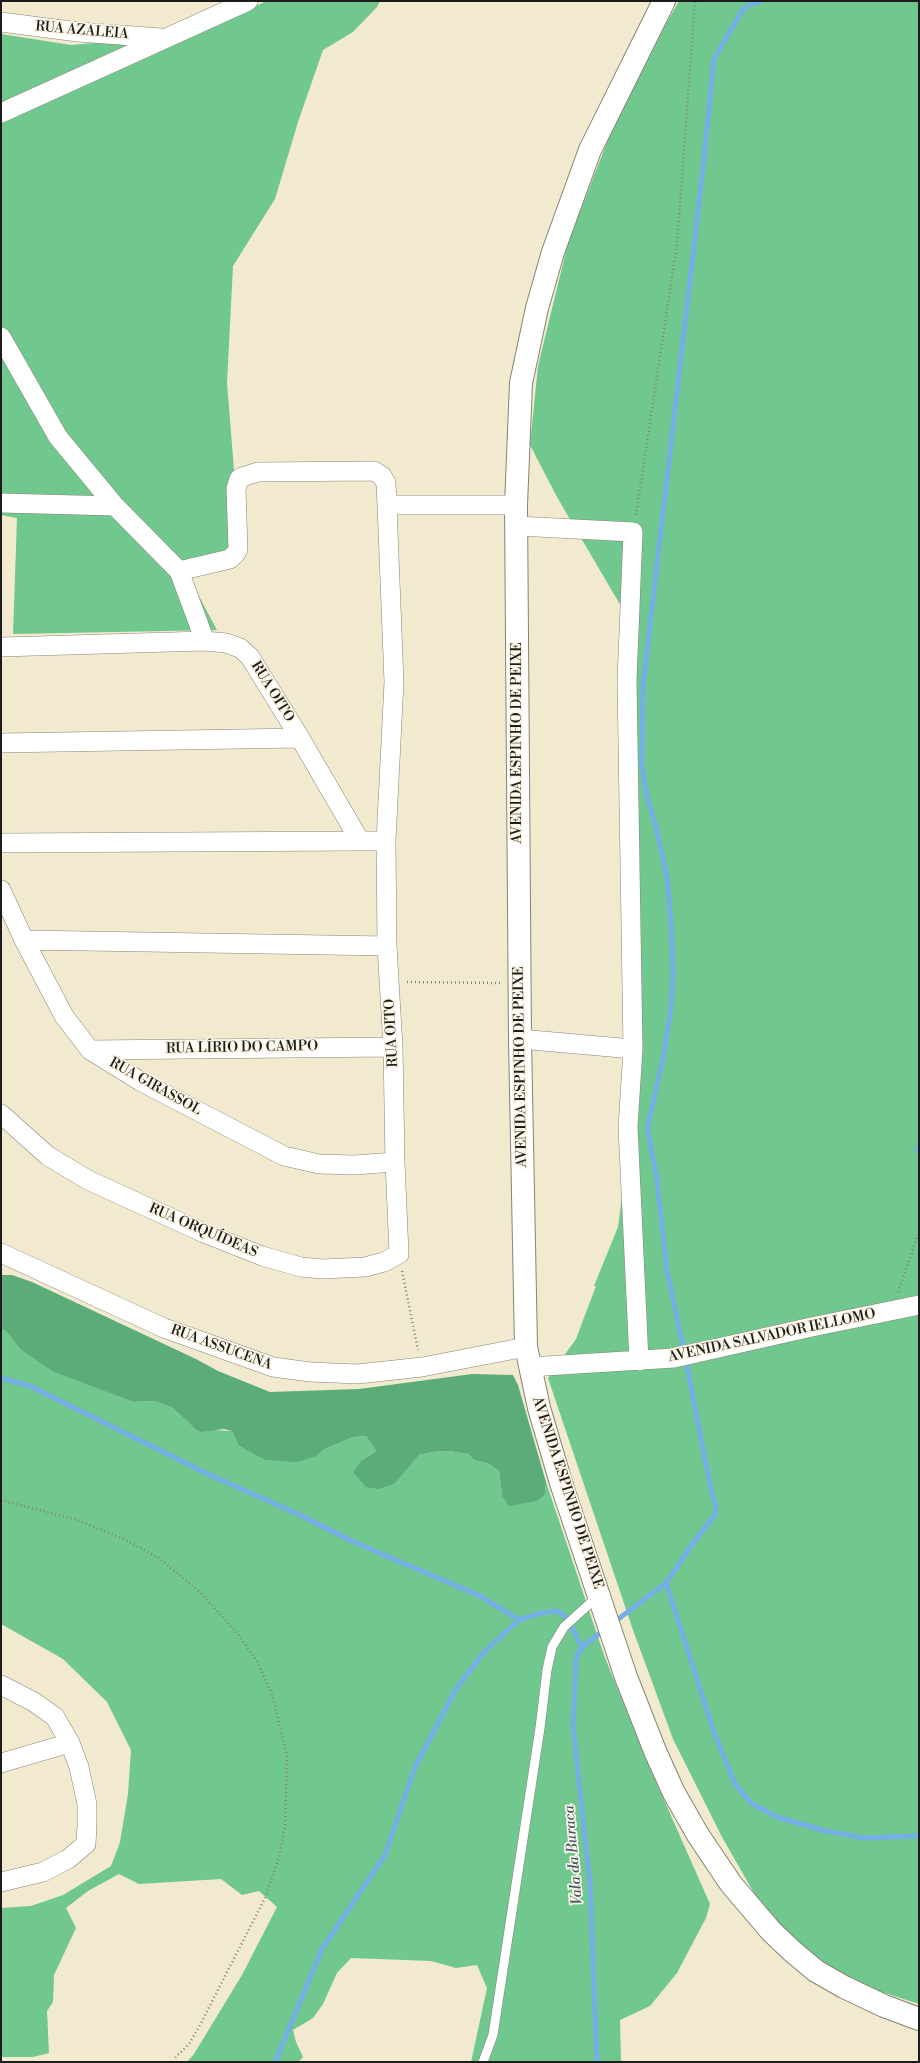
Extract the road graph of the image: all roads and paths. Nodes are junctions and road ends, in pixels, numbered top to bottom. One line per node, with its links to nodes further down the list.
1 (248, 1): 5 (street)
2 (664, 1): 11 (street, AVENIDA ESPINHO DE PEIXE)
3 (696, 1): 12 (path)
4 (1, 22): 5 (street, RUA AZALEIA)
5 (164, 38): 6 (street)
6 (1, 113)
7 (1, 337): 10 (street)
8 (1, 503): 10 (street)
9 (387, 505): 11 (street); 13 (street, RUA OITO); 19 (street, RUA OITO)
10 (115, 506): 13 (street)
11 (516, 516): 12 (street); 25 (street, AVENIDA ESPINHO DE PEIXE)
12 (634, 532): 28 (street)
13 (179, 571): 14 (street)
14 (204, 641): 15 (street, RUA OITO); 16 (street, RUA OITO)
15 (1, 647)
16 (300, 738): 17 (street); 18 (street, RUA OITO)
17 (1, 743)
18 (360, 841): 19 (street); 20 (street)
19 (386, 841): 23 (street, RUA OITO)
20 (1, 843)
21 (1, 890): 22 (street, RUA GIRASSOL)
22 (24, 940): 23 (street); 29 (street, RUA GIRASSOL)
23 (387, 946): 24 (street, RUA OITO)
24 (389, 982): 25 (path); 27 (street, RUA OITO)
25 (520, 983): 26 (street, AVENIDA ESPINHO DE PEIXE)
26 (520, 1039): 28 (street); 37 (street, AVENIDA ESPINHO DE PEIXE)
27 (393, 1047): 29 (street, RUA LÍRIO DO CAMPO); 31 (street, RUA OITO)
28 (633, 1049): 38 (street)
29 (90, 1050): 31 (street, RUA GIRASSOL)
30 (1, 1114): 34 (street, RUA ORQUÍDEAS)
31 (395, 1162): 34 (street, RUA OITO)
32 (919, 1232): 36 (path)
33 (1, 1253): 39 (street, RUA ASSUCENA)
34 (399, 1254): 39 (path)
35 (919, 1305): 36 (street, AVENIDA SALVADOR IELLOMO)
36 (891, 1311): 38 (street, AVENIDA SALVADOR IELLOMO)
37 (528, 1357): 38 (street, AVENIDA SALVADOR IELLOMO); 39 (street, RUA ASSUCENA); 41 (street, AVENIDA ESPINHO DE PEIXE)
38 (639, 1361)
39 (422, 1367)
40 (1, 1500): 47 (path)
41 (600, 1595): 46 (street, AVENIDA ESPINHO DE PEIXE); 48 (lane)
42 (1, 1685): 43 (street)
43 (70, 1743): 44 (street); 45 (street)
44 (1, 1763)
45 (1, 1882)
46 (919, 2019)
47 (175, 2058)
48 (483, 2062)

